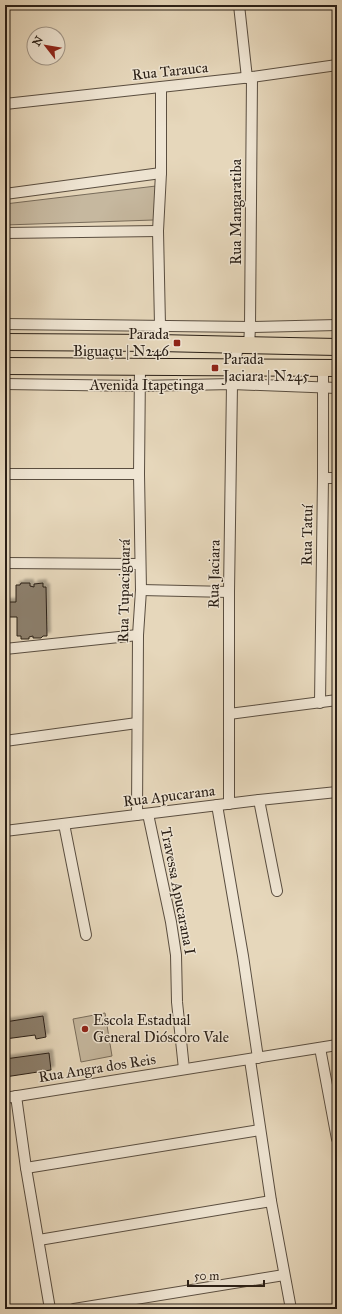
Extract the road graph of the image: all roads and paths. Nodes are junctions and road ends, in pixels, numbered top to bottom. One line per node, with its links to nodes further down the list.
1 (239, 5): 3 (street, Rua Mangaratiba)
2 (337, 65): 3 (street, Rua Tarauca)
3 (250, 78): 4 (street, Rua Tarauca); 13 (street, Rua Mangaratiba)
4 (161, 87): 5 (street, Rua Tarauca); 6 (street)
5 (5, 104)
6 (161, 173): 7 (street); 8 (street)
7 (5, 194)
8 (158, 231): 9 (street); 11 (street)
9 (5, 233)
10 (5, 324): 11 (street)
11 (160, 325): 13 (street); 15 (street)
12 (337, 325): 13 (street)
13 (250, 327): 16 (street, Rua Mangaratiba)
14 (5, 342): 15 (main road)
15 (159, 343): 16 (main road)
16 (243, 345): 17 (main road); 20 (street, Rua Jaciara)
17 (337, 347)
18 (5, 366): 19 (main road, Avenida Itapetinga)
19 (140, 367): 20 (main road, Avenida Itapetinga); 24 (street, Rua Tupaciguará)
20 (234, 368): 21 (main road, Avenida Itapetinga); 23 (street, Rua Jaciara)
21 (330, 368): 25 (street, Rua Tatuí)
22 (5, 384): 24 (street, Avenida Itapetinga)
23 (232, 384): 24 (street, Avenida Itapetinga); 25 (street, Avenida Itapetinga); 34 (street, Rua Jaciara)
24 (140, 386): 28 (street, Rua Tupaciguará)
25 (322, 388): 26 (street, Avenida Itapetinga); 29 (street, Rua Tatuí)
26 (337, 388)
27 (5, 474): 28 (street)
28 (139, 474): 32 (street, Rua Tupaciguará)
29 (323, 478): 30 (street); 38 (street, Rua Tatuí)
30 (337, 478)
31 (5, 563): 32 (street)
32 (140, 564): 33 (street, Rua Tupaciguará)
33 (141, 590): 34 (street); 35 (street, Rua Tupaciguará)
34 (229, 592): 39 (street, Rua Jaciara)
35 (138, 635): 36 (street); 40 (street, Rua Tupaciguará)
36 (5, 649)
37 (337, 700): 38 (street)
38 (320, 702): 39 (street)
39 (229, 714): 44 (street, Rua Jaciara)
40 (137, 724): 41 (street); 47 (street, Rua Tupaciguará)
41 (5, 741)
42 (337, 794): 43 (street, Rua Apucarana)
43 (258, 800): 44 (street, Rua Apucarana); 50 (street)
44 (229, 804): 45 (street, Rua Apucarana)
45 (217, 805): 46 (street, Rua Apucarana); 54 (street)
46 (148, 814): 47 (street, Rua Apucarana); 55 (street, Travessa Apucarana I)
47 (137, 816): 48 (street, Rua Apucarana)
48 (64, 824): 49 (street, Rua Apucarana); 51 (street)
49 (5, 831)
50 (277, 891)
51 (86, 935)
52 (337, 1045): 53 (street, Rua Angra dos Reis)
53 (320, 1048): 54 (street, Rua Angra dos Reis); 58 (street)
54 (254, 1059): 55 (street, Rua Angra dos Reis); 59 (street)
55 (184, 1069): 56 (street, Rua Angra dos Reis)
56 (16, 1096): 57 (street, Rua Angra dos Reis); 61 (street)
57 (5, 1098)
58 (335, 1118): 60 (street)
59 (260, 1130): 61 (street); 62 (street)
60 (337, 1139)
61 (26, 1168): 63 (street)
62 (271, 1201): 63 (street); 64 (street)
63 (39, 1240): 66 (street)
64 (284, 1275): 65 (street); 68 (street)
65 (124, 1305): 67 (street)
66 (50, 1309)
67 (74, 1309)
68 (291, 1309)

